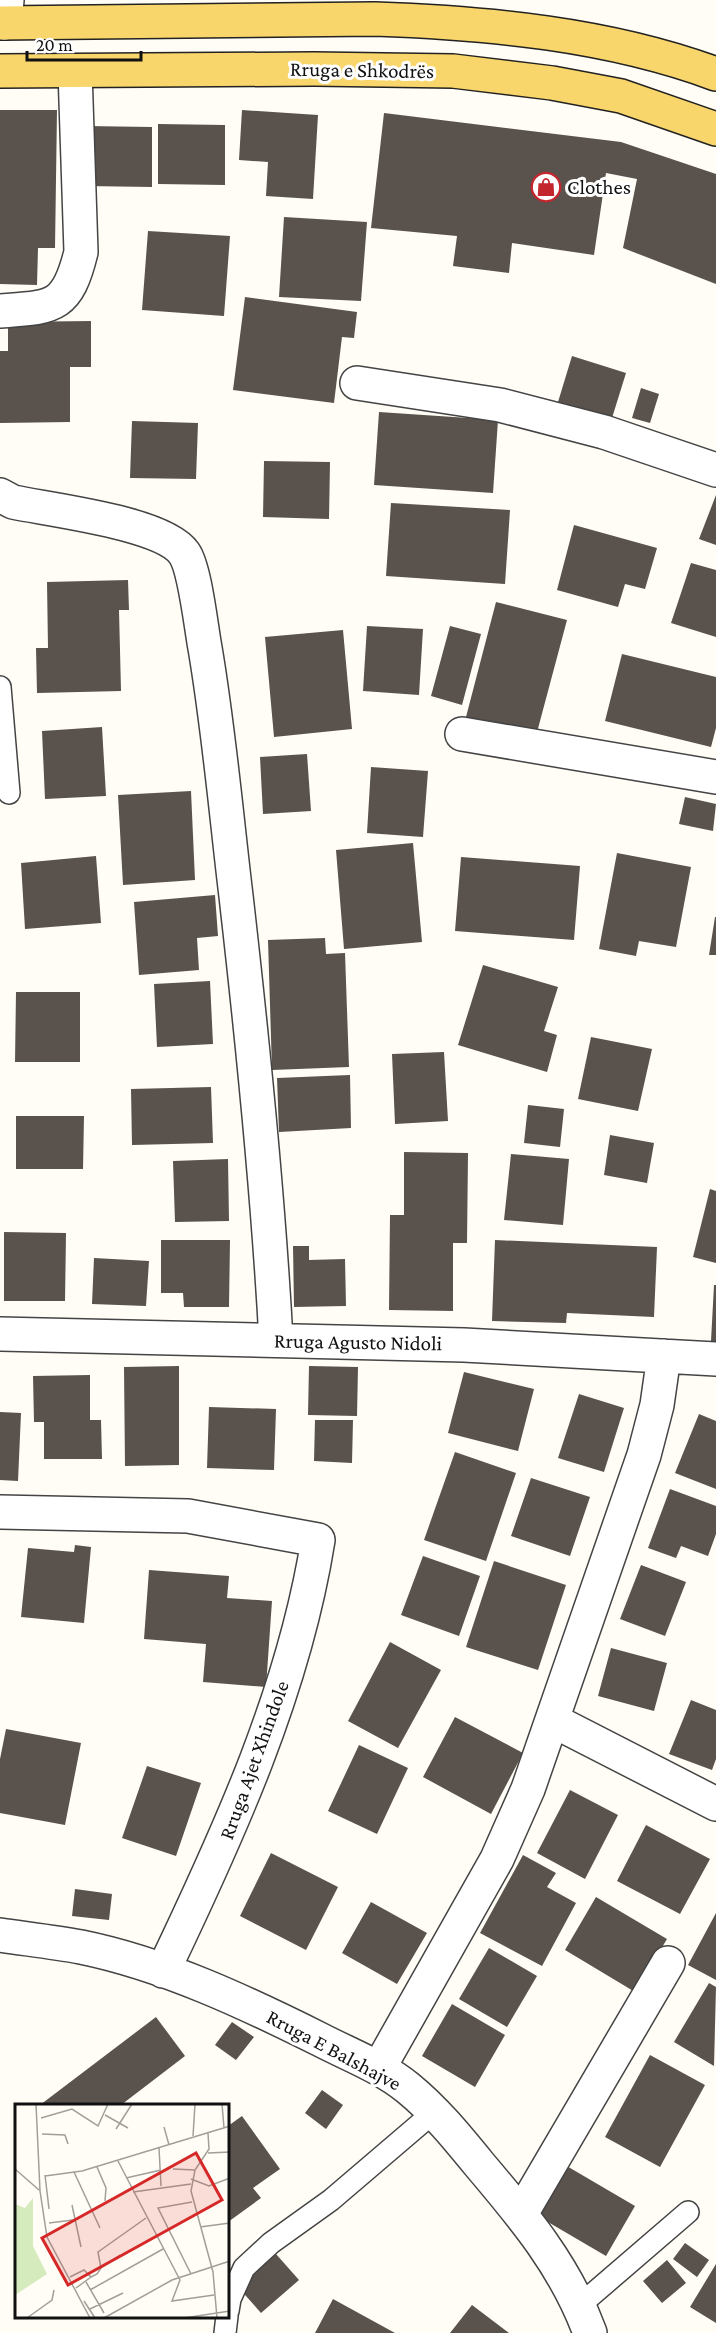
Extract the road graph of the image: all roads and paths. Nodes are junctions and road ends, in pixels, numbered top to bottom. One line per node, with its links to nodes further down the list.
1 (4, 16): 4 (main road)
2 (0, 71): 3 (main road, Rruga e Shkodrës)
3 (75, 71): 5 (main road, Rruga e Shkodrës); 6 (street)
4 (716, 74)
5 (716, 129)
6 (0, 311)
7 (357, 383): 8 (street)
8 (716, 470)
9 (0, 495): 15 (street)
10 (0, 687): 13 (lane)
11 (462, 734): 12 (street)
12 (716, 777)
13 (9, 793)
14 (0, 1334): 15 (street, Rruga Agusto Nidoli)
15 (276, 1340): 16 (street, Rruga Agusto Nidoli)
16 (664, 1356): 17 (street, Rruga Agusto Nidoli); 19 (street)
17 (716, 1359)
18 (0, 1512): 23 (street, Rruga Ajet Xhindole)
19 (554, 1721): 20 (street); 24 (street)
20 (716, 1804)
21 (0, 1935): 23 (street, Rruga E Balshajve)
22 (668, 1963): 27 (street)
23 (164, 1971): 24 (street, Rruga E Balshajve)
24 (379, 2068): 25 (street, Rruga E Balshajve)
25 (434, 2112): 27 (street, Rruga E Balshajve); 28 (lane)
26 (688, 2212): 30 (lane)
27 (521, 2214): 30 (street, Rruga E Balshajve)
28 (230, 2298)
29 (227, 2318): 31 (lane)
30 (585, 2319)
31 (225, 2333)

